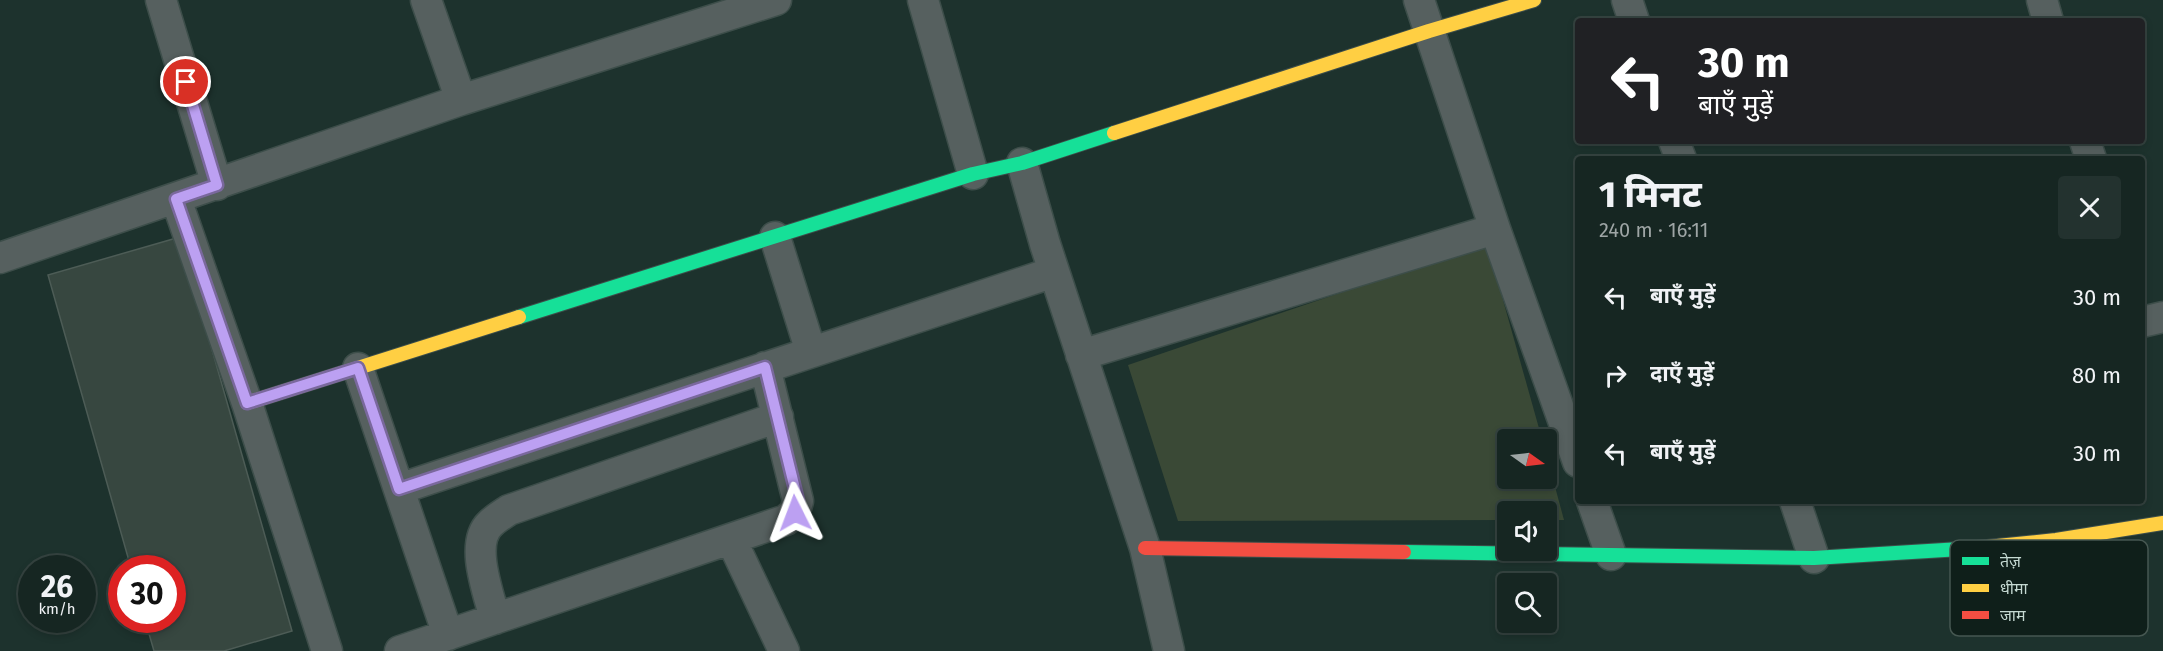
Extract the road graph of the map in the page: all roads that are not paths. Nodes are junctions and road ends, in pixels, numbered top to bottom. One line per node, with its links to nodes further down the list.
1 (161, 0): 15 (street)
2 (426, 0): 12 (street)
3 (776, 0): 12 (street)
4 (923, 0): 14 (street)
5 (1419, 0): 11 (street)
6 (1534, 0): 11 (street)
7 (1627, 0): 9 (street)
8 (2042, 0): 10 (street)
9 (1633, 18)
10 (2047, 18)
11 (1430, 31): 13 (street); 17 (street)
12 (461, 100): 15 (street)
13 (1022, 163): 14 (street); 20 (street)
14 (973, 174): 18 (street)
15 (217, 185): 16 (street)
16 (176, 199): 19 (street); 27 (street)
17 (1495, 229): 24 (street); 29 (street)
18 (775, 237): 23 (street); 26 (street)
19 (0, 258)
20 (1054, 272): 23 (street); 24 (street)
21 (2163, 317): 22 (street)
22 (2145, 321)
23 (812, 352): 25 (street)
24 (1081, 355): 36 (street)
25 (765, 367): 28 (street); 30 (street)
26 (358, 368): 27 (street); 30 (street)
27 (247, 403): 42 (street)
28 (778, 417): 34 (street); 40 (street)
29 (1575, 454)
30 (399, 489): 41 (street)
31 (1593, 504): 38 (street)
32 (1796, 504): 39 (street)
33 (2163, 523): 35 (street)
34 (731, 539): 40 (street); 44 (street)
35 (2056, 540)
36 (1145, 549): 38 (street); 45 (street)
37 (1950, 549): 39 (street)
38 (1611, 555): 39 (street)
39 (1814, 558)
40 (495, 619): 41 (street)
41 (448, 635): 43 (street)
42 (327, 651)
43 (400, 651)
44 (784, 651)
45 (1169, 651)

